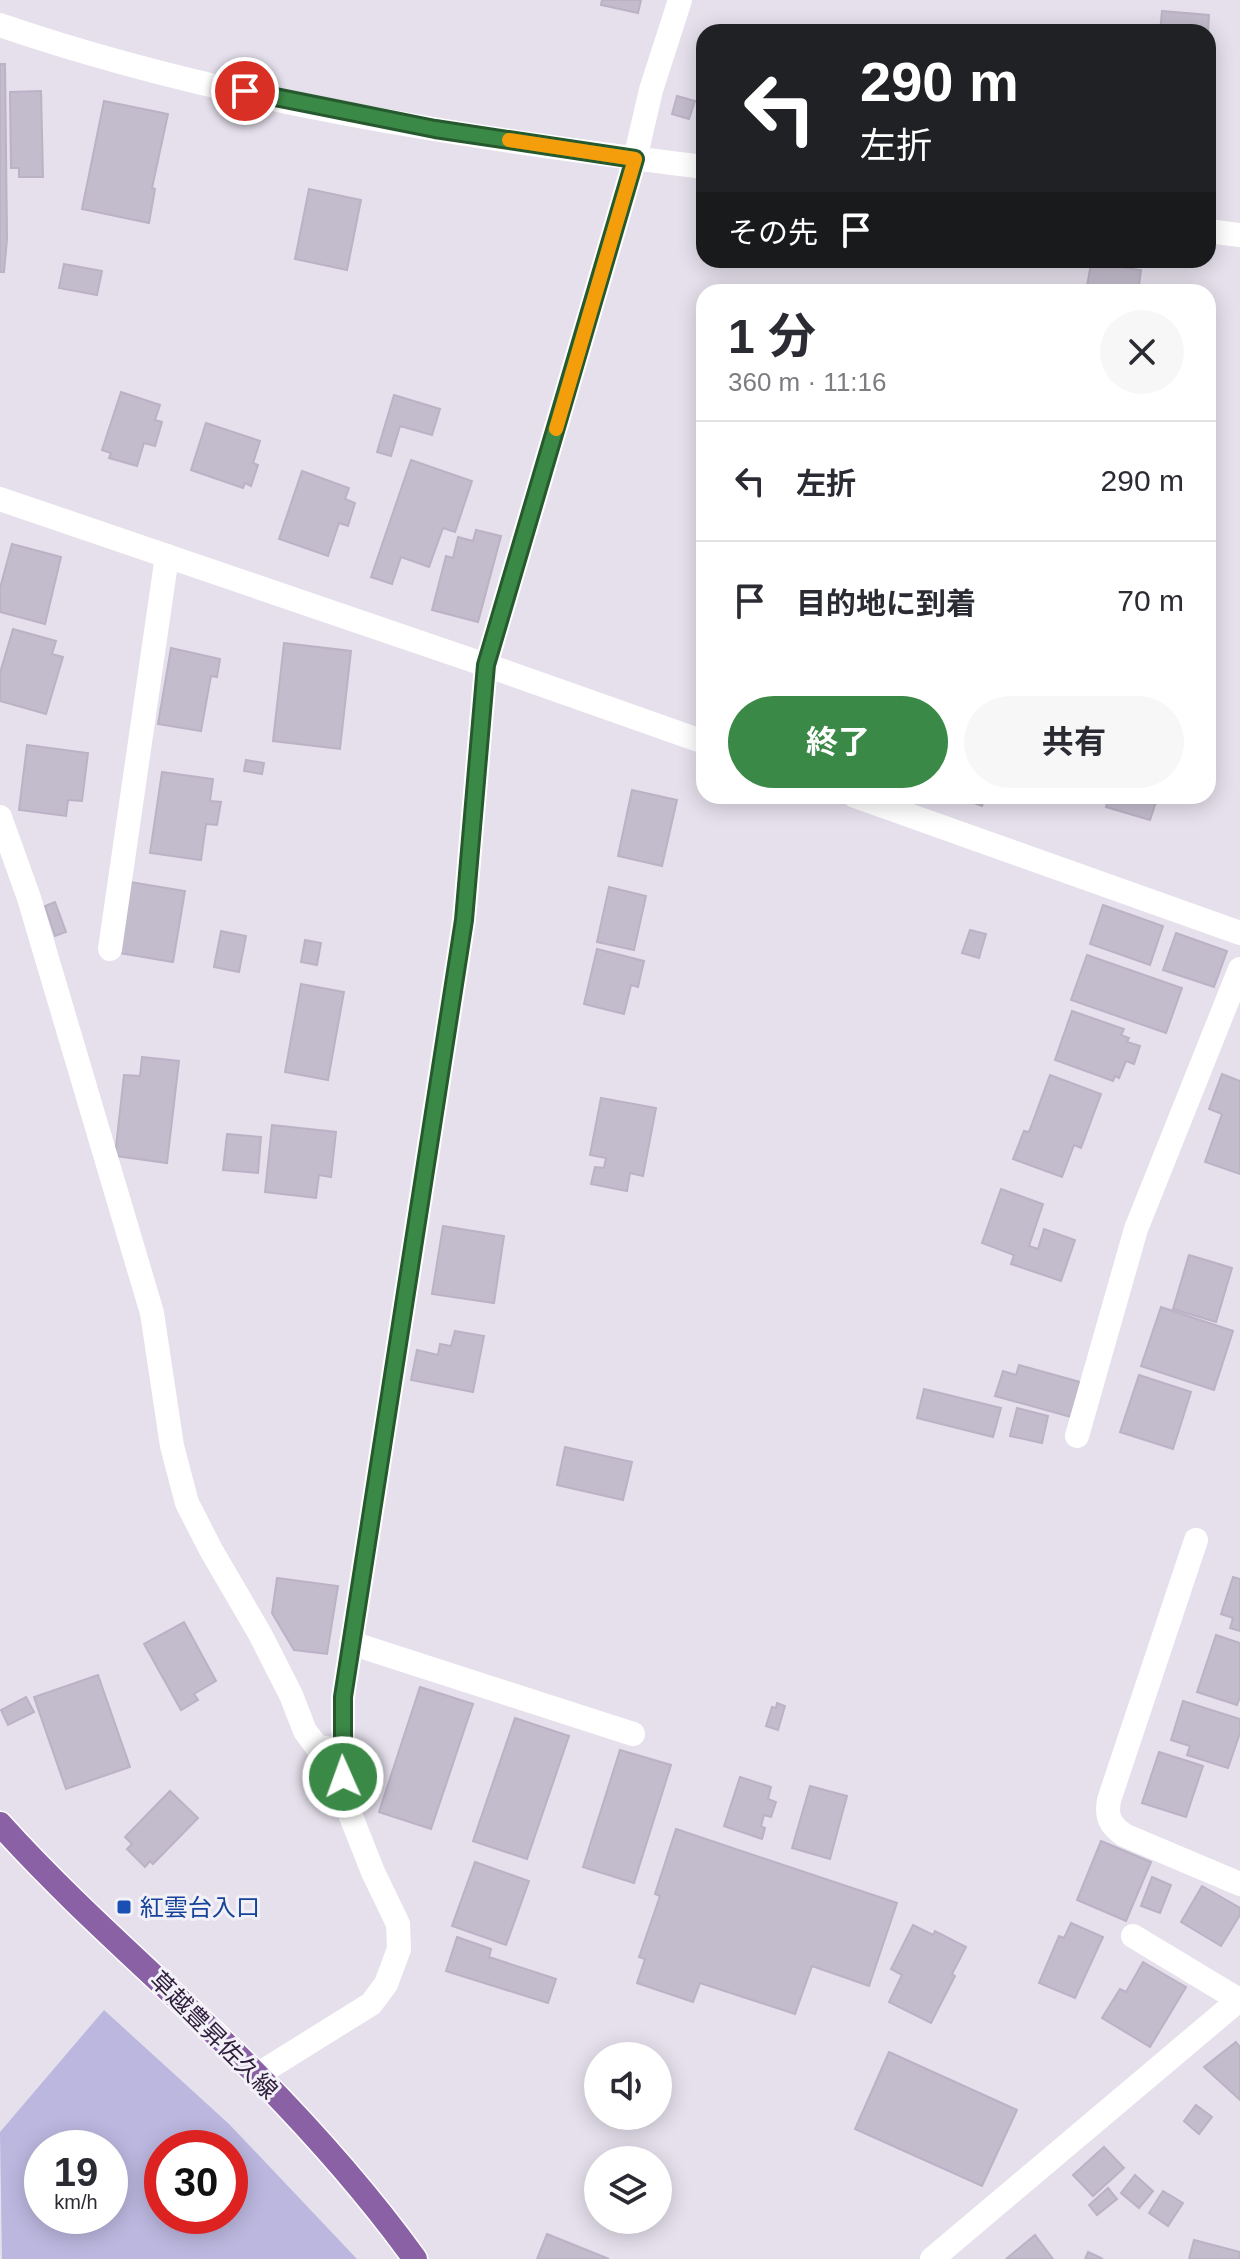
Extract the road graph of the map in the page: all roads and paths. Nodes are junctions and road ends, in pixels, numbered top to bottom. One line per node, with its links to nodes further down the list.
1 (680, 0): 3 (street)
2 (0, 25): 3 (street)
3 (635, 159): 4 (street); 9 (street)
4 (696, 166)
5 (1216, 232): 6 (street)
6 (1240, 235)
7 (0, 499): 8 (street)
8 (167, 556): 9 (street); 14 (street)
9 (486, 665): 10 (street); 18 (street)
10 (696, 739)
11 (877, 804): 13 (street)
12 (0, 817): 20 (street)
13 (1240, 933)
14 (110, 949)
15 (1240, 969): 16 (street)
16 (1077, 1436)
17 (1196, 1540): 22 (street)
18 (351, 1643): 19 (street); 20 (street)
19 (633, 1734)
20 (343, 1750): 25 (street)
21 (0, 1824): 25 (main road, 草越豊昇佐久線)
22 (1240, 1884)
23 (1133, 1936): 24 (street)
24 (1239, 2000): 27 (street)
25 (257, 2075): 26 (main road, 草越豊昇佐久線)
26 (415, 2259)
27 (932, 2259)

